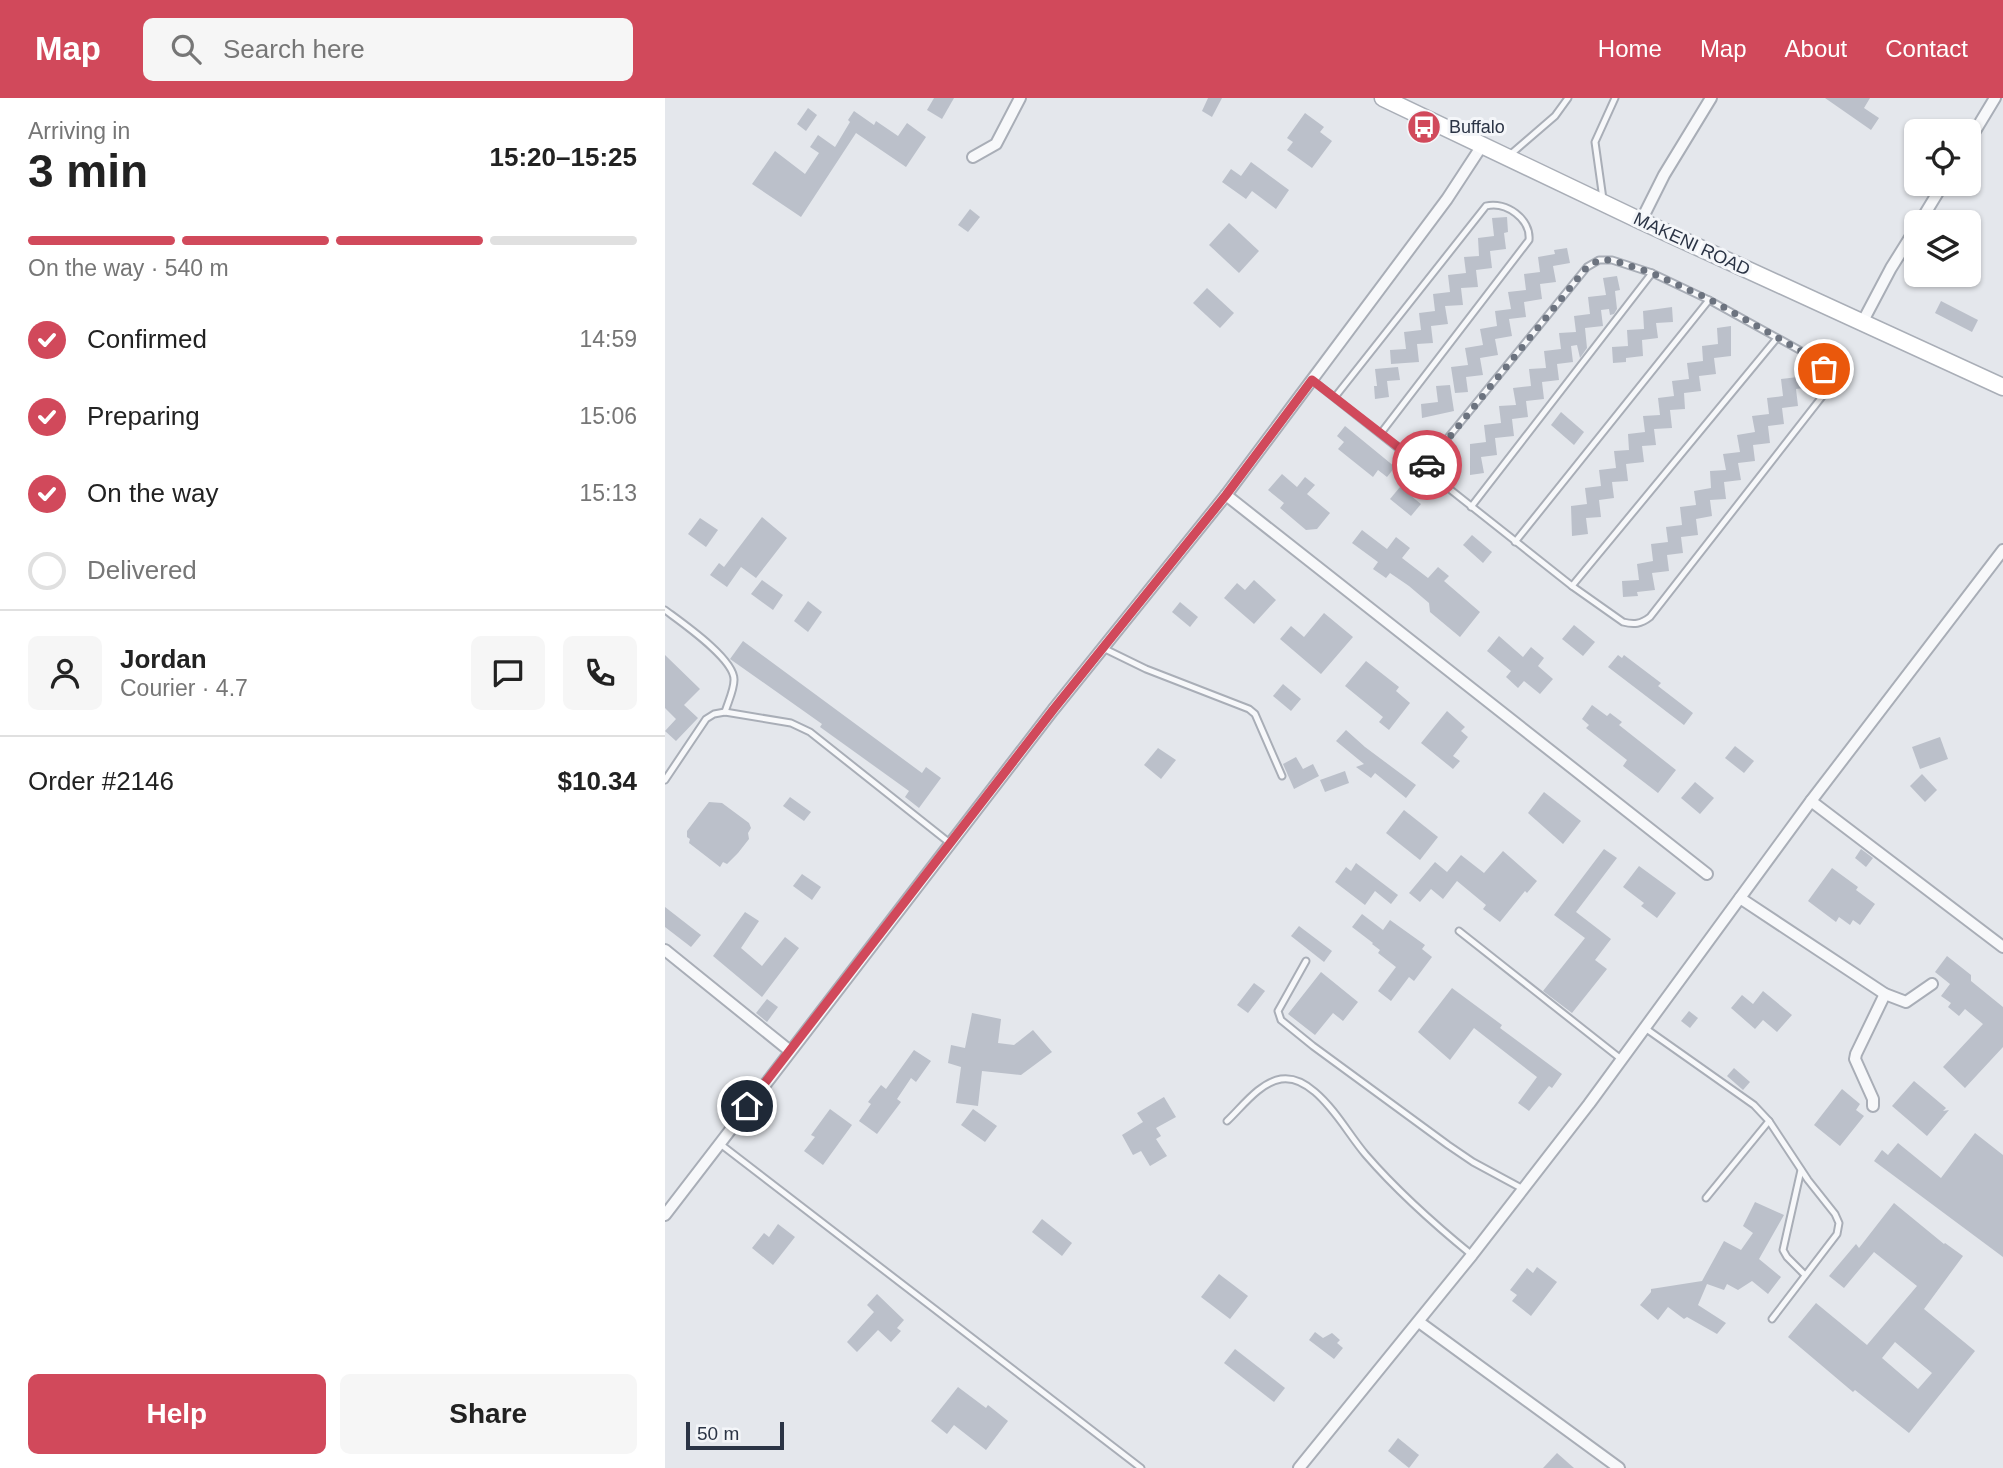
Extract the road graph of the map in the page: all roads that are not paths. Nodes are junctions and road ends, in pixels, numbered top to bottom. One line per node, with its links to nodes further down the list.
1 (1020, 98): 10 (street)
2 (1383, 98): 8 (main road, MAKENI ROAD)
3 (1568, 98): 9 (lane)
4 (1615, 98): 11 (lane)
5 (1711, 98): 12 (street)
6 (1995, 98): 7 (street)
7 (1981, 121)
8 (1482, 144): 9 (main road, MAKENI ROAD); 18 (street)
9 (1508, 156): 11 (main road, MAKENI ROAD)
10 (973, 157)
11 (1604, 203): 12 (main road, MAKENI ROAD)
12 (1641, 221): 16 (main road, MAKENI ROAD)
13 (1904, 247): 16 (street)
14 (1652, 273): 15 (lane); 22 (lane); 24 (lane)
15 (1709, 299): 17 (lane); 25 (lane)
16 (1863, 321): 19 (main road, MAKENI ROAD)
17 (1777, 338): 27 (lane); 27 (lane)
18 (1312, 380): 20 (lane); 23 (street)
19 (2003, 387)
20 (1335, 397): 21 (lane); 21 (lane)
21 (1381, 433): 22 (lane)
22 (1424, 467): 24 (lane)
23 (1226, 495): 29 (street); 35 (street)
24 (1471, 507): 25 (lane)
25 (1515, 541): 27 (lane)
26 (2003, 550): 33 (street)
27 (1572, 586)
28 (665, 610): 30 (lane)
29 (1103, 648): 31 (lane); 34 (street)
30 (725, 712): 32 (lane); 34 (lane)
31 (1282, 776)
32 (665, 780)
33 (1811, 801): 36 (street); 38 (street)
34 (951, 844): 44 (street)
35 (1707, 874)
36 (1740, 898): 42 (street); 43 (street)
37 (1458, 931): 45 (lane)
38 (2003, 947)
39 (665, 950): 44 (street)
40 (1306, 961): 51 (lane)
41 (1932, 984): 42 (street)
42 (1885, 994): 46 (street)
43 (1645, 1028): 45 (street); 48 (lane)
44 (790, 1051): 49 (street)
45 (1622, 1059): 51 (street)
46 (1873, 1106)
47 (1227, 1121): 54 (lane)
48 (1769, 1121): 50 (lane); 52 (lane)
49 (719, 1143): 53 (street); 58 (lane)
50 (1801, 1170): 55 (lane); 55 (lane)
51 (1523, 1189): 54 (street)
52 (1706, 1198)
53 (665, 1215)
54 (1472, 1255): 57 (street)
55 (1805, 1275): 56 (lane)
56 (1772, 1319)
57 (1419, 1322): 59 (street); 60 (street)
58 (1141, 1468)
59 (1299, 1468)
60 (1619, 1468)

